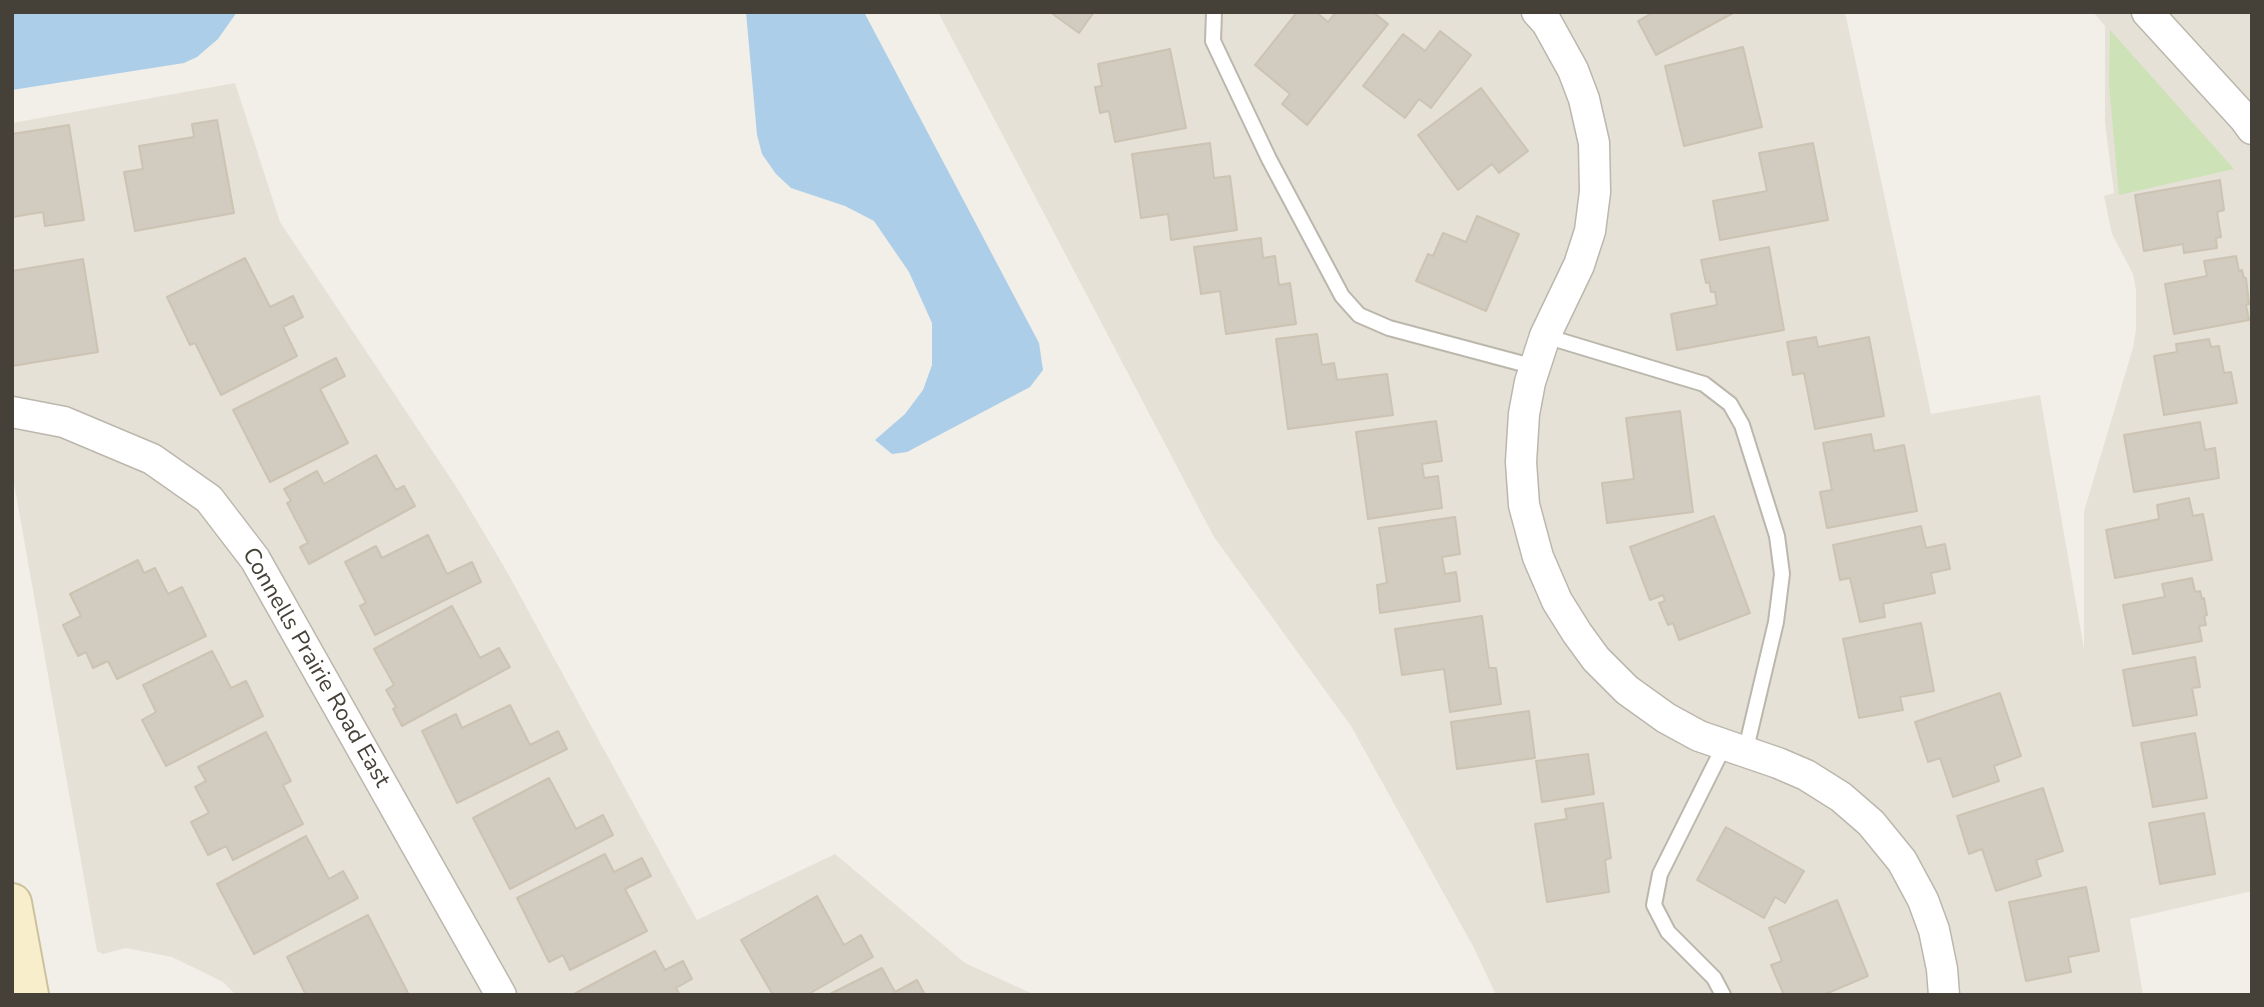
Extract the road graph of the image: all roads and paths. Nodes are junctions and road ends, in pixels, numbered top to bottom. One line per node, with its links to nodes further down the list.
1 (1213, 12): 6 (lane)
2 (1537, 12): 5 (street)
3 (2147, 12): 4 (street)
4 (2252, 129)
5 (1545, 336): 6 (street); 8 (lane)
6 (1535, 367): 8 (street)
7 (12, 412): 11 (street, Connells Prairie Road East)
8 (1735, 749): 12 (lane); 13 (street)
9 (12, 903): 10 (street)
10 (29, 995)
11 (501, 995)
12 (1723, 995)
13 (1944, 995)

